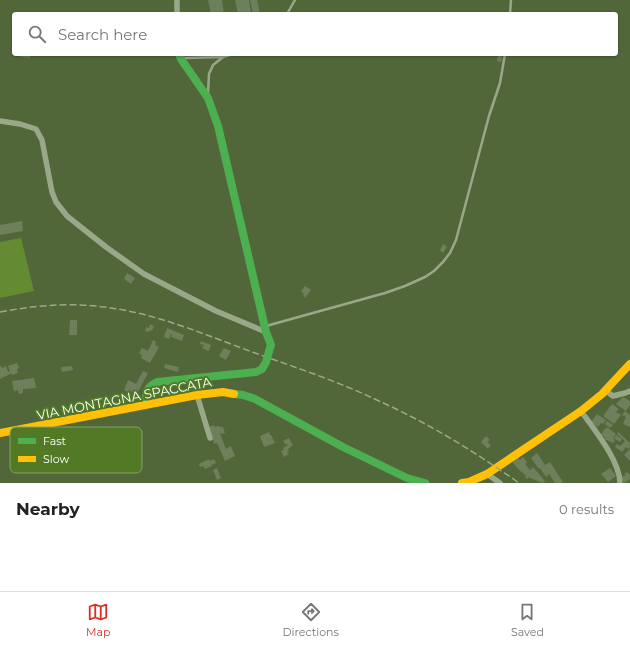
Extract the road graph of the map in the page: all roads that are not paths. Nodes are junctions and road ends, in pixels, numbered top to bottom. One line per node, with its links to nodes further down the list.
1 (177, 0): 4 (street)
2 (296, 0): 5 (lane)
3 (511, 0): 6 (lane)
4 (177, 12)
5 (288, 12)
6 (510, 12)
7 (180, 56): 8 (lane); 10 (main road)
8 (223, 56): 10 (lane)
9 (505, 56): 12 (lane)
10 (208, 98): 12 (main road)
11 (0, 121): 12 (street)
12 (266, 329): 17 (main road, bridge)
13 (630, 364): 14 (main road)
14 (606, 391): 15 (street); 18 (main road)
15 (630, 391)
16 (197, 395): 17 (main road, VIA MONTAGNA SPACCATA); 22 (street); 24 (main road, VIA MONTAGNA SPACCATA)
17 (148, 404): 19 (main road, VIA MONTAGNA SPACCATA)
18 (582, 411): 23 (main road); 27 (street)
19 (31, 427)
20 (10, 431): 21 (main road, VIA MONTAGNA SPACCATA)
21 (0, 433)
22 (210, 438)
23 (487, 474): 25 (main road); 26 (street)
24 (425, 483)
25 (462, 483)
26 (500, 483)
27 (620, 483)

